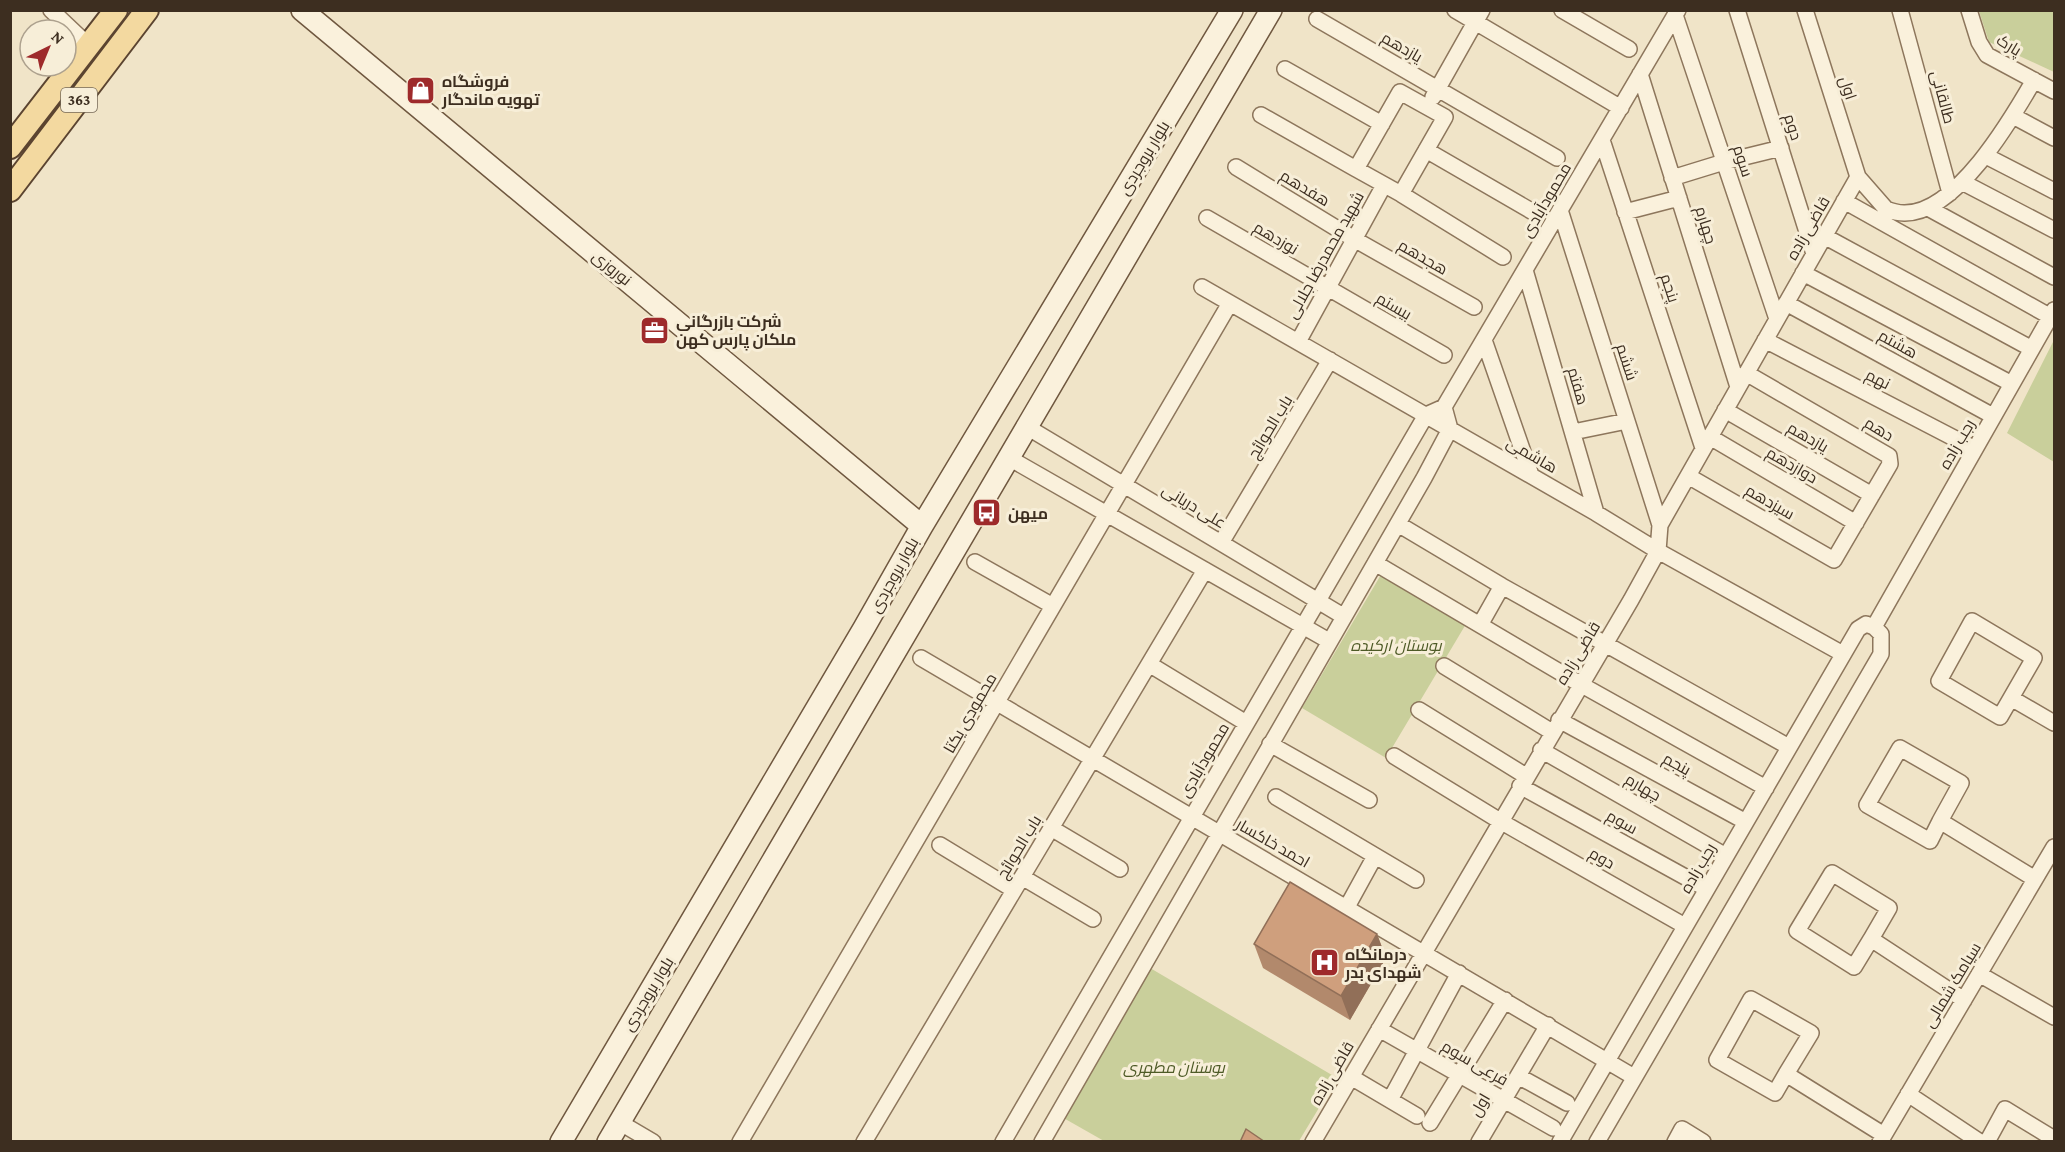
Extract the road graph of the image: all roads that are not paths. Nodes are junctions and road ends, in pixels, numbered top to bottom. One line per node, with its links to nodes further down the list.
1 (51, 10): 16 (street)
2 (117, 10): 16 (main road, 363)
3 (147, 10): 42 (main road, 363)
4 (302, 10): 97 (main road, نوروزی)
5 (1232, 10): 97 (main road, بلوار بروجردی)
6 (1270, 10): 82 (main road, بلوار بروجردی)
7 (1455, 10): 14 (street)
8 (1562, 10): 17 (street)
9 (1737, 10): 31 (street, دوم)
10 (1805, 10): 38 (street, اول)
11 (1900, 10): 44 (street, طالقانی)
12 (1969, 10): 20 (street, پارک)
13 (1677, 13): 19 (street, محمودآبادی); 35 (street, سوم)
14 (1478, 16): 21 (street); 24 (street)
15 (1317, 19): 21 (street, یازدهم)
16 (89, 46): 30 (main road, 363)
17 (1629, 49)
18 (1285, 69): 27 (street)
19 (1640, 74): 24 (street, محمودآبادی); 39 (street, چهارم)
20 (2034, 80): 22 (street, پارک); 26 (street)
21 (1438, 89): 23 (street); 34 (street)
22 (2055, 91)
23 (1427, 107): 27 (street, شهید محمدرضا جلالی); 32 (street, شهید محمدرضا جلالی)
24 (1621, 108): 29 (street, محمودآبادی)
25 (1261, 115): 37 (street)
26 (2013, 116): 28 (street); 33 (street)
27 (1382, 124): 37 (street, شهید محمدرضا جلالی)
28 (2055, 138)
29 (1602, 140): 49 (street, محمودآبادی); 51 (street, پنجم)
30 (10, 147)
31 (1781, 148): 35 (street); 56 (street, دوم)
32 (1426, 150): 45 (street, شهید محمدرضا جلالی); 50 (street)
33 (1986, 156): 40 (street); 43 (street)
34 (1557, 158)
35 (1724, 162): 39 (street); 67 (street, سوم)
36 (1236, 167): 55 (street, هفدهم)
37 (1356, 169): 41 (street, شهید محمدرضا جلالی)
38 (1858, 177): 47 (street, قاضی زاده); 48 (street)
39 (1672, 178): 46 (street, چهارم)
40 (1962, 182): 44 (street); 53 (street)
41 (1384, 185): 45 (street, شهید محمدرضا جلالی); 55 (street, شهید محمدرضا جلالی)
42 (10, 190)
43 (2055, 191)
44 (1950, 193): 48 (street)
45 (1401, 195): 57 (street)
46 (1679, 198): 51 (street); 76 (street, چهارم)
47 (1844, 201): 54 (street, قاضی زاده); 66 (street)
48 (1928, 208): 60 (street)
49 (1560, 210): 58 (street, محمودآبادی); 81 (street, ششم)
50 (1533, 212)
51 (1625, 212): 85 (street, پنجم)
52 (1207, 218): 62 (street, نوزدهم)
53 (2055, 230)
54 (1824, 236): 56 (street, قاضی زاده); 71 (street)
55 (1354, 239): 62 (street, شهید محمدرضا جلالی); 65 (street, هجدهم)
56 (1814, 254): 59 (street, قاضی زاده)
57 (1503, 257)
58 (1525, 270): 68 (street, محمودآبادی); 84 (street, هفتم)
59 (1803, 273): 64 (street, قاضی زاده); 75 (street)
60 (2055, 277)
61 (1202, 287): 63 (street, هاشمی)
62 (1327, 289): 70 (street, شهید محمدرضا جلالی); 72 (street, بیستم)
63 (1230, 303): 70 (street, هاشمی); 90 (street, محمودی یکتا)
64 (1786, 303): 67 (street, قاضی زاده); 80 (street, هشتم)
65 (1474, 307)
66 (2053, 314): 71 (street, رجب زاده)
67 (1777, 319): 69 (street, قاضی زاده)
68 (1484, 340): 77 (street, محمودآبادی); 88 (street)
69 (1765, 340): 74 (street, قاضی زاده); 86 (street, نهم)
70 (1298, 342): 73 (street, هاشمی)
71 (2032, 349): 75 (street, رجب زاده)
72 (1444, 355)
73 (1330, 360): 79 (street, هاشمی); 98 (street, باب الحوائج)
74 (1746, 373): 76 (street, قاضی زاده); 91 (street, دهم)
75 (2012, 384): 80 (street, رجب زاده)
76 (1738, 387): 78 (street, قاضی زاده)
77 (1444, 407): 79 (street); 83 (street)
78 (1725, 410): 85 (street, قاضی زاده); 91 (street, یازدهم)
79 (1426, 415): 83 (street, هاشمی); 105 (street, محمودآبادی)
80 (1993, 416): 86 (street, رجب زاده)
81 (1627, 422): 84 (street); 96 (street, ششم)
82 (1027, 428): 87 (main road, بلوار بروجردی); 90 (street, علی دریانی)
83 (1450, 429): 88 (street, هاشمی); 95 (street)
84 (1573, 432): 92 (street, هفتم)
85 (1706, 443): 89 (street, قاضی زاده); 94 (street, دوازدهم)
86 (1975, 449): 110 (street, رجب زاده)
87 (1009, 458): 93 (street); 171 (main road, بلوار بروجردی)
88 (1531, 475): 92 (street, هاشمی)
89 (1688, 476): 96 (street, قاضی زاده); 100 (street, سیزدهم)
90 (1124, 486): 93 (street, محمودی یکتا); 98 (street, علی دریانی)
91 (1872, 495): 94 (street, دهم)
92 (1596, 513): 99 (street, هاشمی)
93 (1107, 514): 103 (street); 106 (street, محمودی یکتا)
94 (1856, 523): 100 (street, دهم)
95 (1398, 524): 102 (street); 104 (street)
96 (1660, 525): 99 (street, قاضی زاده)
97 (922, 526): 175 (main road, بلوار بروجردی)
98 (1221, 543): 105 (street, علی دریانی)
99 (1658, 550): 112 (street, قاضی زاده); 113 (street, هاشمی)
100 (1834, 560)
101 (975, 562): 106 (street)
102 (1375, 563): 107 (street); 108 (street)
103 (1205, 570): 109 (street); 115 (street, باب الحوائج)
104 (1502, 586): 108 (street); 112 (street)
105 (1317, 601): 107 (street, علی دریانی); 109 (street, محمودآبادی)
106 (1053, 606): 119 (street, محمودی یکتا)
107 (1343, 616): 111 (street)
108 (1480, 625): 117 (street)
109 (1303, 626): 111 (street); 121 (street, محمودآبادی)
110 (1874, 627): 113 (street, رجب زاده); 166 (street)
111 (1329, 641): 124 (street)
112 (1605, 643): 117 (street, قاضی زاده); 125 (street)
113 (1843, 654): 125 (street, رجب زاده)
114 (921, 658): 119 (street, احمد خاکسار)
115 (1149, 664): 121 (street); 128 (street, باب الحوائج)
116 (1444, 666): 123 (street, پنجم)
117 (1580, 684): 123 (street, قاضی زاده); 130 (street)
118 (2011, 698): 118 (street); 122 (street)
119 (997, 702): 128 (street, احمد خاکسار); 178 (street, محمودی یکتا)
120 (1419, 710): 129 (street, سوم)
121 (1246, 723): 133 (street, محمودآبادی)
122 (2055, 723)
123 (1556, 726): 126 (street, قاضی زاده); 136 (street, پنجم)
124 (1270, 744): 132 (street); 138 (street)
125 (1789, 747): 130 (street, رجب زاده)
126 (1541, 750): 129 (street, قاضی زاده); 142 (street, چهارم)
127 (1394, 756): 134 (street, دوم)
128 (1093, 758): 133 (street, احمد خاکسار); 137 (street, باب الحوائج)
129 (1523, 781): 134 (street, قاضی زاده); 147 (street, سوم)
130 (1766, 788): 136 (street, رجب زاده)
131 (1276, 797): 141 (street)
132 (1369, 800)
133 (1192, 817): 138 (street, احمد خاکسار); 180 (street, محمودآبادی)
134 (1500, 821): 150 (street, دوم); 152 (street, قاضی زاده)
135 (1940, 821): 135 (street); 144 (street)
136 (1746, 822): 142 (street, رجب زاده)
137 (1051, 828): 143 (street); 146 (street, باب الحوائج)
138 (1219, 832): 148 (street, احمد خاکسار); 181 (street)
139 (940, 845): 146 (street)
140 (2054, 848): 144 (street, سیامک شمالی)
141 (1375, 856): 145 (street); 148 (street)
142 (1726, 856): 147 (street, رجب زاده)
143 (1120, 869)
144 (2036, 879): 154 (street, سیامک شمالی)
145 (1416, 880)
146 (1018, 883): 149 (street); 179 (street, باب الحوائج)
147 (1707, 889): 150 (street, رجب زاده)
148 (1347, 907): 152 (street, احمد خاکسار)
149 (1093, 919)
150 (1685, 927): 161 (street, رجب زاده)
151 (1871, 939): 151 (street); 156 (street)
152 (1424, 952): 153 (street, احمد خاکسار); 159 (street, قاضی زاده)
153 (1459, 973): 155 (street, احمد خاکسار); 160 (street)
154 (1979, 974): 156 (street, سیامک شمالی); 157 (street)
155 (1505, 1000): 158 (street, احمد خاکسار); 163 (street)
156 (1964, 1000): 167 (street, سیامک شمالی)
157 (2055, 1017)
158 (1548, 1025): 161 (street, احمد خاکسار); 164 (street, اول)
159 (1379, 1029): 160 (street, فرعی سوم); 165 (street, قاضی زاده)
160 (1416, 1051): 163 (street, فرعی سوم); 168 (street)
161 (1608, 1060): 166 (street, احمد خاکسار); 172 (street, رجب زاده)
162 (1786, 1074): 162 (street); 173 (street)
163 (1459, 1075): 168 (street); 169 (street, فرعی سوم)
164 (1518, 1076): 169 (street, اول); 170 (street)
165 (1351, 1077): 168 (street); 182 (street, قاضی زاده)
166 (1634, 1077): 184 (street)
167 (1908, 1094): 173 (street, سیامک شمالی); 187 (street)
168 (1390, 1100)
169 (1503, 1101): 172 (street, فرعی سوم); 183 (street, اول)
170 (1567, 1103)
171 (620, 1122): 176 (main road, بلوار بروجردی); 177 (street)
172 (1557, 1135)
173 (1882, 1138)
174 (2055, 1139): 188 (street)
175 (561, 1142)
176 (608, 1142)
177 (653, 1142)
178 (740, 1142)
179 (864, 1142)
180 (1003, 1142)
181 (1042, 1142)
182 (1313, 1142)
183 (1479, 1142)
184 (1597, 1142)
185 (1675, 1142): 186 (street)
186 (1703, 1142)
187 (1980, 1142)
188 (1987, 1142)

